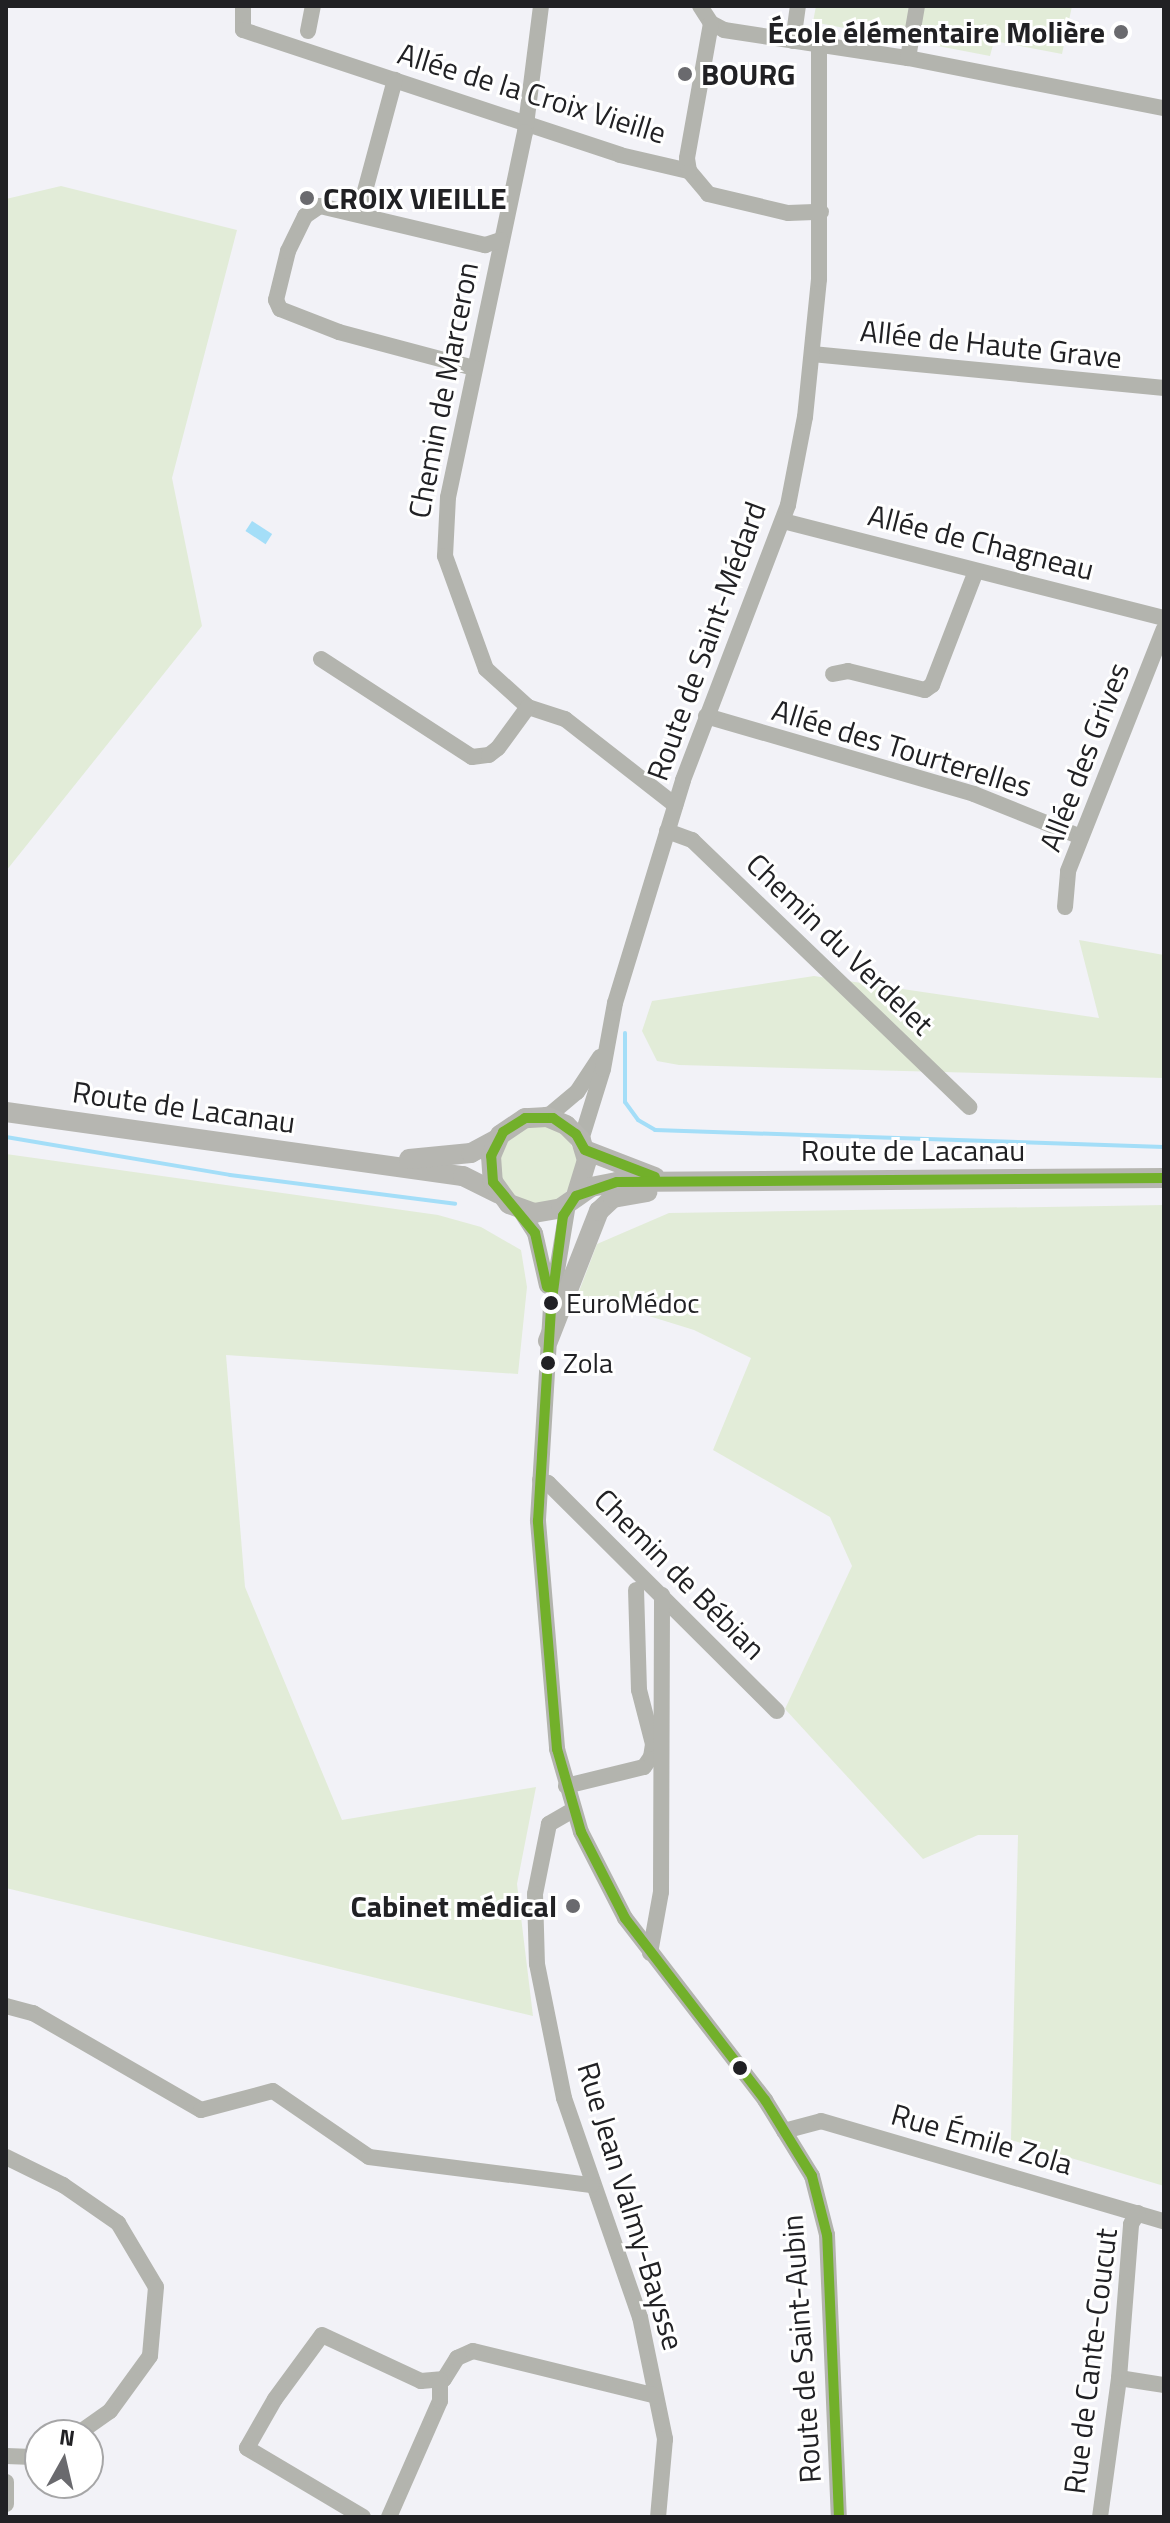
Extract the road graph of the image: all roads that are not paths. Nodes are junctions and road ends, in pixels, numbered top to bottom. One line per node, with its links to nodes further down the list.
1 (243, 6): 12 (street, Allée de la Croix Vieille)
2 (313, 6): 8 (street)
3 (541, 6): 14 (street, Chemin de Marceron)
4 (700, 6): 7 (street)
5 (798, 6): 9 (street)
6 (917, 6): 11 (street)
7 (711, 23): 9 (street); 15 (street)
8 (308, 31)
9 (793, 41): 10 (street)
10 (819, 46): 11 (street); 16 (street, Route de Saint-Médard)
11 (908, 58): 13 (street)
12 (395, 80): 14 (street, Allée de la Croix Vieille); 17 (street)
13 (1164, 108)
14 (523, 122): 15 (street, Allée de la Croix Vieille); 18 (street, Chemin de Marceron)
15 (689, 171): 16 (street, Allée de la Croix Vieille)
16 (821, 212): 19 (street, Route de Saint-Médard)
17 (359, 213): 18 (street); 20 (street)
18 (500, 240): 20 (street, Chemin de Marceron)
19 (812, 354): 21 (street, Allée de Haute Grave); 22 (street, Route de Saint-Médard)
20 (474, 368): 28 (street, Chemin de Marceron)
21 (1164, 388)
22 (783, 521): 23 (street, Allée de Chagneau); 29 (street, Route de Saint-Médard)
23 (976, 571): 24 (street, Allée de Chagneau); 27 (street)
24 (1164, 618)
25 (1164, 629): 32 (street, Allée des Grives)
26 (321, 659): 28 (street)
27 (833, 674)
28 (528, 707): 30 (street, Chemin de Marceron)
29 (706, 716): 30 (street, Route de Saint-Médard); 32 (street, Allée des Tourterelles)
30 (675, 805): 31 (street, Route de Saint-Médard)
31 (667, 831): 34 (street, Route de Saint-Médard); 35 (street, Chemin du Verdelet)
32 (1081, 837): 33 (street, Allée des Grives)
33 (1065, 907)
34 (606, 1045): 37 (street, Route de Saint-Médard); 39 (street, Route de Saint-Médard)
35 (969, 1107)
36 (6, 1112): 40 (main road, Route de Lacanau)
37 (547, 1117): 38 (main road, Route de Lacanau); 39 (main road, Route de Lacanau)
38 (497, 1139): 40 (main road, Route de Lacanau); 44 (main road)
39 (583, 1145): 42 (main road, Route de Lacanau); 45 (main road)
40 (353, 1160): 44 (main road, Route de Lacanau)
41 (1164, 1178): 43 (main road, Route de Lacanau)
42 (662, 1179): 43 (main road, Route de Lacanau); 45 (main road, Route de Lacanau)
43 (786, 1181): 48 (main road)
44 (499, 1194): 46 (main road, Route de Lacanau)
45 (572, 1200): 46 (main road, Route de Lacanau); 47 (street)
46 (520, 1210): 47 (street)
47 (551, 1307): 48 (street)
48 (548, 1341): 49 (street)
49 (540, 1480): 51 (street, Chemin de Bébian); 53 (street)
50 (636, 1590): 53 (street)
51 (662, 1595): 52 (street, Chemin de Bébian); 55 (street)
52 (777, 1711)
53 (566, 1786): 54 (street)
54 (573, 1810): 55 (street); 59 (street, Rue Jean Valmy-Baysse)
55 (650, 1953): 57 (street, Route de Saint-Aubin)
56 (6, 2006): 59 (street)
57 (784, 2131): 60 (street, Rue Émile Zola); 72 (street, Route de Saint-Aubin)
58 (6, 2157): 66 (street)
59 (591, 2185): 65 (street, Rue Jean Valmy-Baysse)
60 (1138, 2213): 61 (street, Rue Émile Zola); 62 (street, Rue de Cante-Coucut)
61 (1164, 2221)
62 (1119, 2378): 64 (street); 73 (street, Rue de Cante-Coucut)
63 (440, 2380): 65 (street); 69 (street); 70 (street)
64 (1164, 2385)
65 (656, 2396): 71 (street, Rue Jean Valmy-Baysse)
66 (99, 2419)
67 (6, 2482): 68 (street)
68 (6, 2504)
69 (363, 2517)
70 (389, 2517)
71 (658, 2517)
72 (839, 2517)
73 (1100, 2517)

